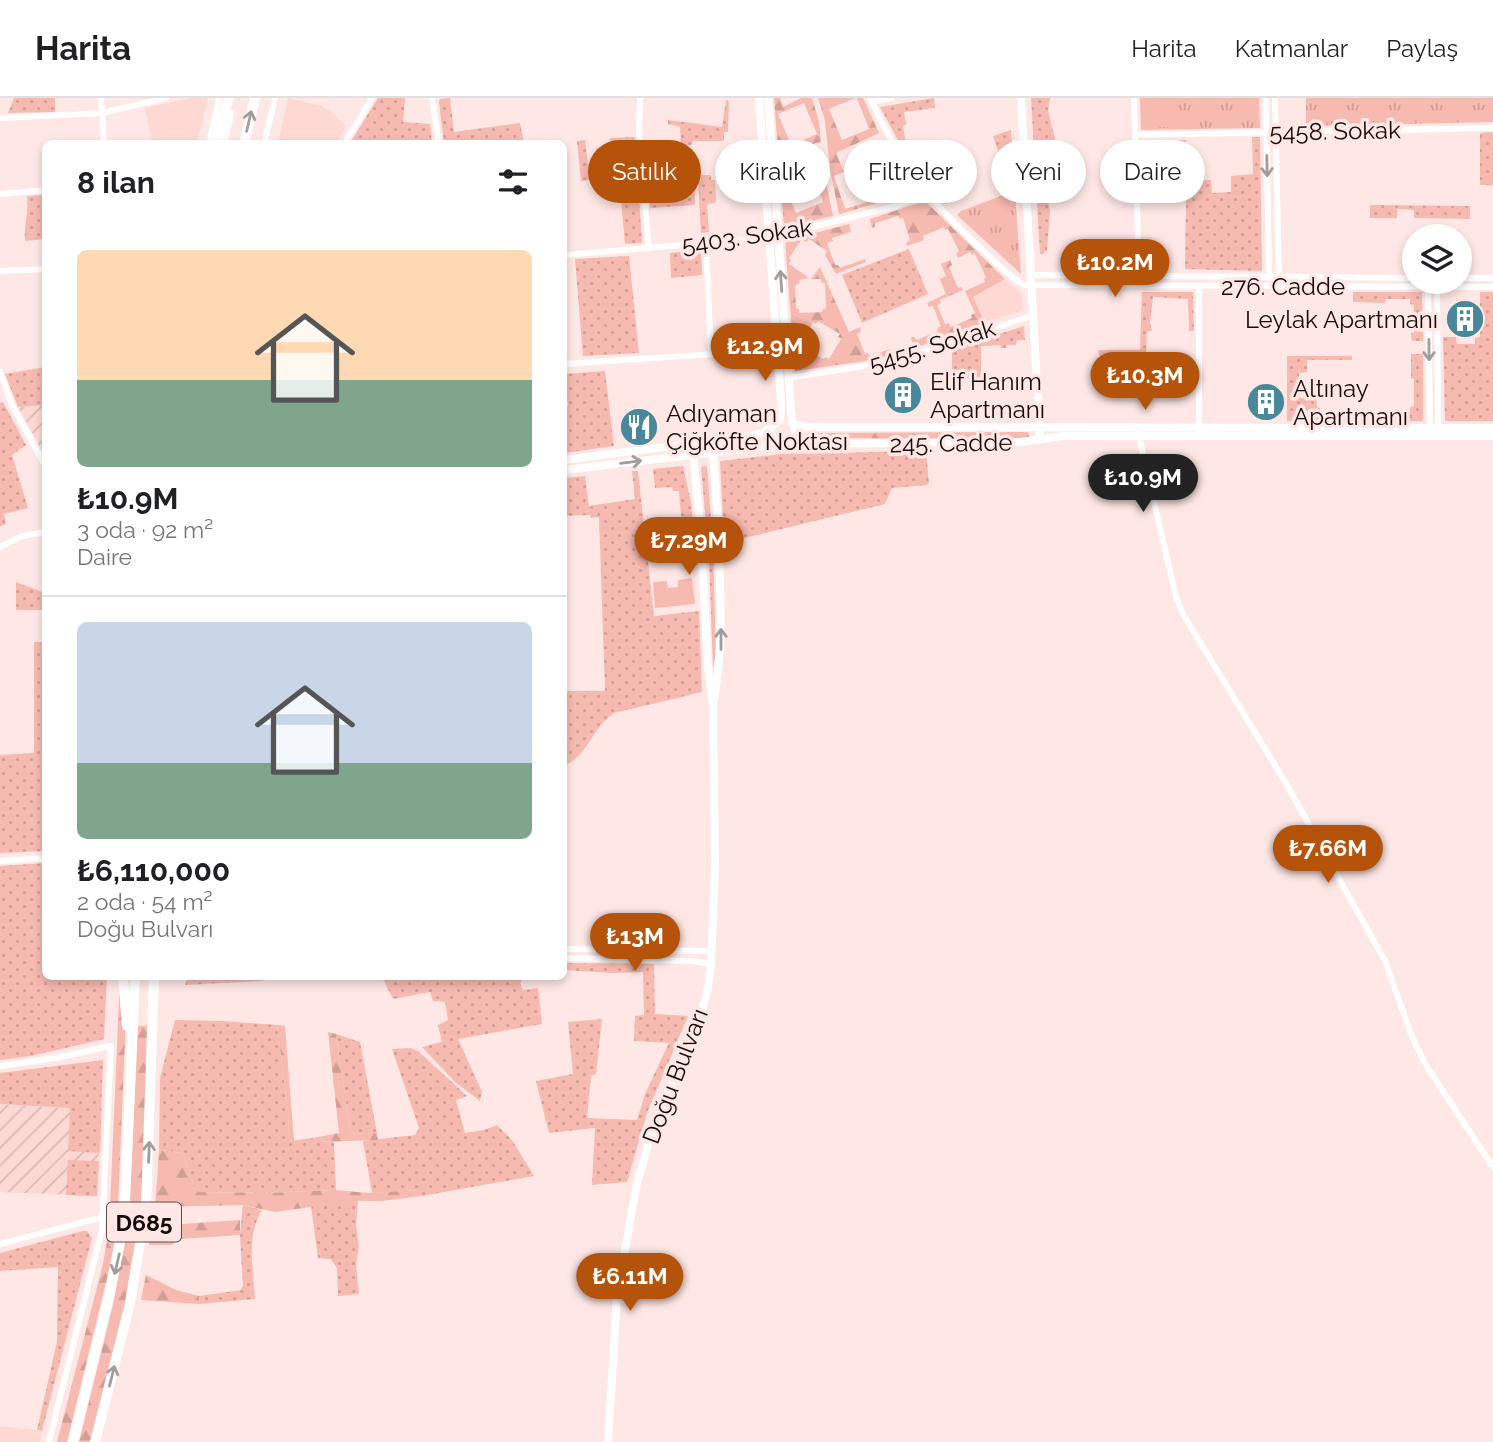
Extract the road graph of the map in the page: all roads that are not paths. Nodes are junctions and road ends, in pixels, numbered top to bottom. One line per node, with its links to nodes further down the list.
1 (100, 98): 18 (street)
2 (166, 98): 18 (street)
3 (219, 98): 25 (street)
4 (231, 98): 26 (highway); 27 (highway)
5 (255, 98): 28 (highway, one-way to 5)
6 (275, 98): 29 (street)
7 (372, 98): 30 (street)
8 (432, 98): 31 (street)
9 (640, 98): 39 (street)
10 (759, 98): 37 (street)
11 (768, 98): 37 (street)
12 (892, 98): 17 (street)
13 (1021, 98): 43 (street)
14 (1134, 98): 23 (street)
15 (1266, 98): 21 (street)
16 (1275, 98): 22 (street)
17 (870, 100): 32 (street)
18 (102, 113): 19 (street); 24 (street)
19 (0, 118)
20 (1493, 128): 22 (street, 5458. Sokak)
21 (1267, 132): 22 (street, 5458. Sokak); 23 (street, 5458. Sokak); 45 (street, one-way to 45)
22 (1276, 132): 46 (street)
23 (1135, 135): 44 (street)
24 (104, 140)
25 (212, 140)
26 (213, 140)
27 (223, 140)
28 (245, 140)
29 (265, 140)
30 (346, 140)
31 (438, 140)
32 (890, 140)
33 (42, 190): 34 (street)
34 (0, 194)
35 (903, 203): 37 (street, 5403. Sokak)
36 (936, 203): 51 (street)
37 (773, 237): 38 (street, 5403. Sokak); 60 (street); 64 (street, one-way to 37)
38 (706, 244): 39 (street, 5403. Sokak); 61 (street)
39 (649, 248): 40 (street, 5403. Sokak)
40 (567, 255)
41 (42, 269): 42 (street)
42 (0, 271)
43 (1031, 275): 44 (street, 276. Cadde); 51 (street)
44 (1139, 276): 45 (street, 276. Cadde)
45 (1269, 277): 46 (street, 276. Cadde); 53 (street)
46 (1279, 277): 47 (street, 276. Cadde); 54 (street)
47 (1402, 278)
48 (1472, 278): 49 (street)
49 (1493, 278)
50 (1402, 284): 54 (street, 276. Cadde)
51 (1032, 286): 52 (street, 276. Cadde); 59 (street)
52 (1199, 286): 53 (street, 276. Cadde); 70 (street)
53 (1270, 286): 54 (street, 276. Cadde)
54 (1279, 286)
55 (1472, 286): 56 (street, 276. Cadde)
56 (1493, 287)
57 (1428, 294): 71 (street, one-way to 71)
58 (1437, 294): 71 (street)
59 (1034, 315): 64 (street, 5455. Sokak); 67 (street)
60 (777, 350): 61 (street); 66 (street)
61 (711, 354): 62 (street)
62 (567, 364)
63 (0, 372): 79 (street)
64 (788, 378): 65 (street)
65 (792, 423): 66 (street); 67 (street, 245. Cadde); 76 (street)
66 (774, 424): 74 (street); 76 (street)
67 (1040, 426): 69 (street, 245. Cadde); 73 (street)
68 (1493, 428): 71 (street, 245. Cadde)
69 (1138, 431): 70 (street, 245. Cadde); 73 (street, 245. Cadde); 96 (street)
70 (1199, 432): 71 (street, 245. Cadde)
71 (1434, 433): 72 (street, 245. Cadde)
72 (1493, 436)
73 (1040, 440): 76 (street, 245. Cadde)
74 (712, 441): 75 (street); 77 (street, Doğu Bulvarı)
75 (692, 444): 78 (street, Doğu Bulvarı); 80 (street)
76 (784, 444): 77 (street, 245. Cadde)
77 (713, 452): 78 (street, 245. Cadde); 84 (street, Doğu Bulvarı, one-way to 77)
78 (693, 454): 81 (street, 245. Cadde, one-way to 78); 84 (street, Doğu Bulvarı)
79 (42, 460)
80 (567, 460)
81 (567, 470)
82 (42, 533): 83 (street)
83 (0, 547)
84 (713, 706): 88 (street, Doğu Bulvarı)
85 (42, 858): 86 (street)
86 (0, 861)
87 (567, 949): 88 (street)
88 (712, 951): 90 (street, Doğu Bulvarı)
89 (567, 958): 90 (street)
90 (711, 964): 102 (street, Doğu Bulvarı)
91 (123, 980): 95 (highway)
92 (135, 980): 95 (highway, D685)
93 (155, 980): 101 (highway, D685, one-way to 93)
94 (0, 1066): 97 (street)
95 (131, 1075): 100 (highway, D685, one-way to 100)
96 (1493, 1167)
97 (103, 1217): 98 (street); 99 (street)
98 (0, 1244)
99 (49, 1442)
100 (73, 1442)
101 (95, 1442)
102 (608, 1442)

